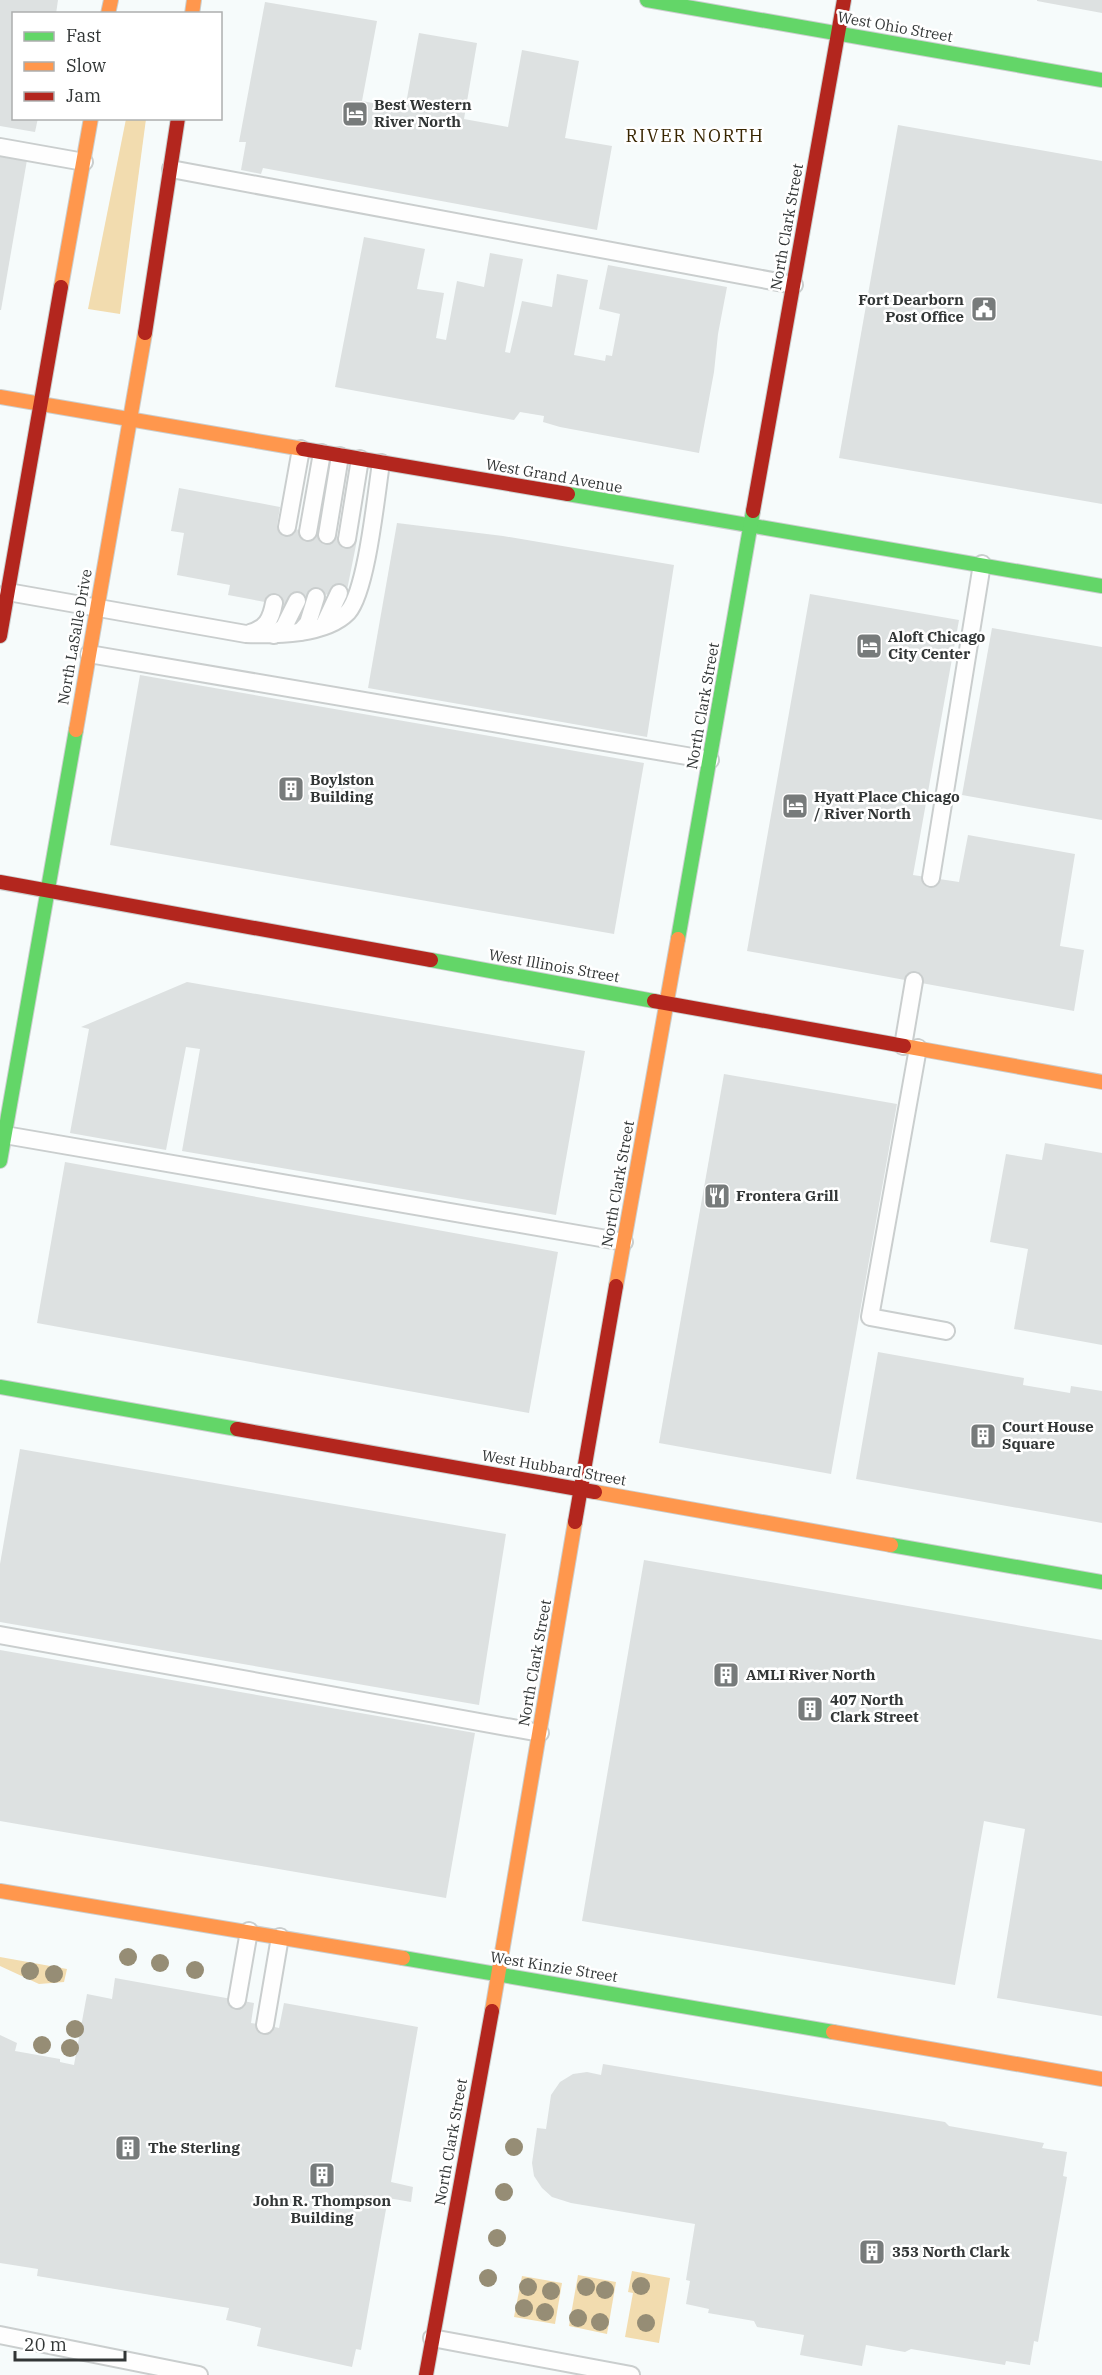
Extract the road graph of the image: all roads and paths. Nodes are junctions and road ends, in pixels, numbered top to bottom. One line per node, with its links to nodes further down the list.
1 (647, 0): 3 (main road, West Ohio Street)
2 (844, 0): 3 (main road, North Clark Street)
3 (838, 34): 4 (main road, West Ohio Street); 10 (main road, North Clark Street)
4 (1102, 80)
5 (91, 120): 8 (main road)
6 (178, 120): 9 (main road, North LaSalle Drive)
7 (0, 147): 8 (lane)
8 (84, 162): 12 (main road)
9 (171, 169): 10 (lane); 13 (main road, North LaSalle Drive)
10 (794, 285): 20 (main road, North Clark Street)
11 (0, 398): 12 (main road, West Grand Avenue)
12 (40, 404): 13 (main road, West Grand Avenue); 26 (main road)
13 (129, 419): 14 (main road, West Grand Avenue); 31 (main road, North LaSalle Drive)
14 (302, 449): 15 (main road, West Grand Avenue); 19 (lane)
15 (322, 453): 16 (main road, West Grand Avenue); 21 (lane)
16 (340, 456): 17 (main road, West Grand Avenue); 22 (lane)
17 (360, 459): 18 (main road, West Grand Avenue); 23 (lane)
18 (381, 463): 20 (main road, West Grand Avenue); 32 (lane)
19 (287, 527)
20 (751, 527): 24 (main road, West Grand Avenue); 38 (main road, North Clark Street)
21 (308, 532)
22 (327, 535)
23 (347, 539)
24 (982, 564): 25 (main road, West Grand Avenue); 39 (lane)
25 (1102, 586)
26 (8, 592): 31 (lane); 36 (main road)
27 (339, 593): 32 (lane)
28 (316, 597): 33 (lane)
29 (297, 601): 35 (lane)
30 (274, 603): 34 (lane)
31 (97, 607): 34 (lane); 37 (main road, North LaSalle Drive)
32 (324, 625): 33 (lane)
33 (300, 632): 35 (lane)
34 (246, 634): 35 (lane)
35 (274, 635)
36 (0, 636)
37 (89, 654): 38 (lane); 41 (main road, North LaSalle Drive)
38 (710, 760): 43 (main road, North Clark Street)
39 (931, 878)
40 (0, 882): 41 (main road, West Illinois Street)
41 (47, 890): 43 (main road, West Illinois Street); 46 (main road, North LaSalle Drive)
42 (914, 981): 44 (lane)
43 (667, 1003): 44 (main road, West Illinois Street); 48 (main road, North Clark Street)
44 (910, 1047): 45 (main road, West Illinois Street); 49 (lane)
45 (1102, 1082)
46 (5, 1135): 47 (main road, North LaSalle Drive); 48 (lane)
47 (0, 1161)
48 (624, 1242): 51 (main road, North Clark Street)
49 (946, 1331)
50 (0, 1387): 51 (main road, West Hubbard Street)
51 (580, 1490): 52 (main road, West Hubbard Street); 54 (main road, North Clark Street)
52 (1102, 1582)
53 (0, 1635): 54 (lane)
54 (540, 1732): 58 (main road, North Clark Street)
55 (0, 1892): 56 (main road, West Kinzie Street)
56 (249, 1931): 57 (main road, West Kinzie Street); 59 (lane)
57 (280, 1937): 58 (main road, West Kinzie Street); 60 (lane)
58 (499, 1975): 61 (main road, West Kinzie Street); 63 (main road, North Clark Street)
59 (237, 2000)
60 (265, 2025)
61 (1102, 2079)
62 (0, 2335): 65 (lane)
63 (432, 2338): 64 (main road, North Clark Street); 66 (lane)
64 (427, 2369)
65 (199, 2375)
66 (631, 2375)

